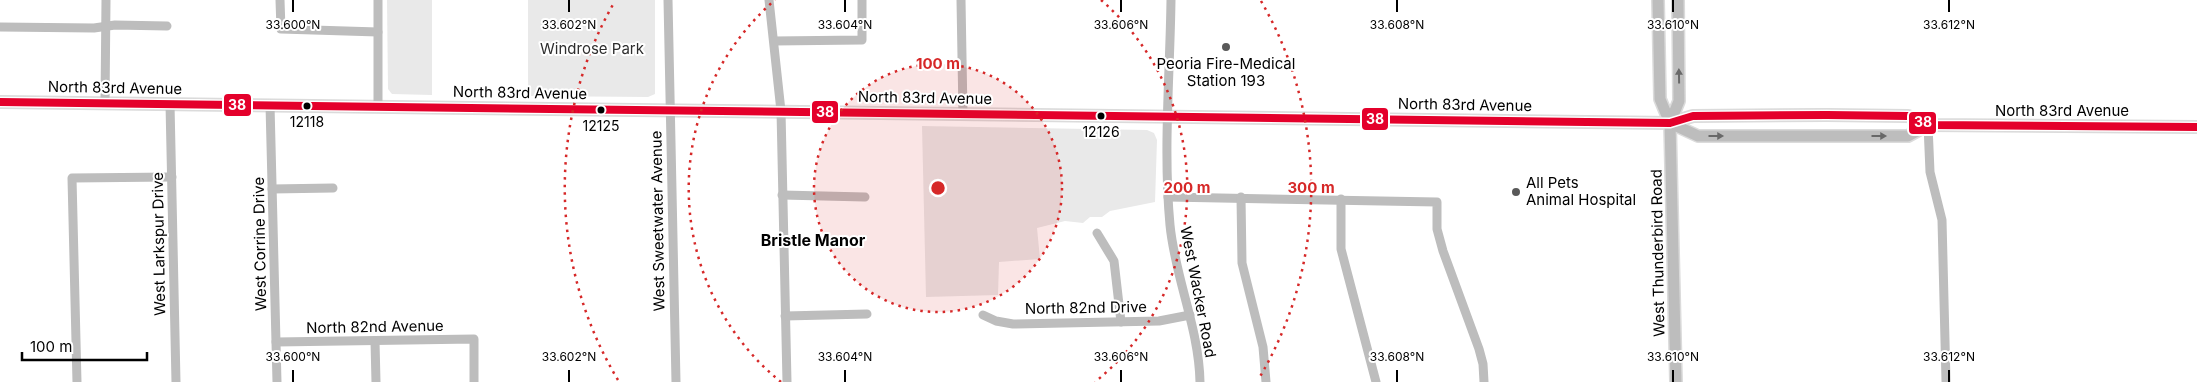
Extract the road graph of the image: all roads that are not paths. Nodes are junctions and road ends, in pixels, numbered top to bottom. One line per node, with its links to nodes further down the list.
1 (106, 0): 13 (street)
2 (280, 0): 14 (street)
3 (378, 0): 14 (street)
4 (668, 0): 21 (street, West Sweetwater Avenue)
5 (769, 0): 15 (street)
6 (862, 0): 15 (street)
7 (961, 0): 23 (street)
8 (1171, 0): 24 (street, West Wacker Road)
9 (1658, 0): 25 (main road, West Thunderbird Road)
10 (1678, 0): 25 (main road, West Thunderbird Road, one-way to 10)
11 (167, 26): 13 (street)
12 (0, 27): 13 (street)
13 (106, 27): 17 (street)
14 (378, 32): 20 (street)
15 (774, 41): 22 (street)
16 (0, 102): 17 (main road, North 83rd Avenue)
17 (105, 103): 18 (main road, North 83rd Avenue)
18 (170, 104): 19 (main road, North 83rd Avenue); 28 (street, West Larkspur Drive)
19 (270, 105): 20 (main road, North 83rd Avenue); 30 (street, West Corrine Drive)
20 (378, 107): 21 (main road, North 83rd Avenue)
21 (669, 110): 22 (main road, North 83rd Avenue); 50 (street, West Sweetwater Avenue)
22 (781, 111): 23 (main road, North 83rd Avenue); 31 (street)
23 (963, 114): 24 (main road, North 83rd Avenue)
24 (1169, 117): 25 (main road, North 83rd Avenue); 33 (street, West Wacker Road)
25 (1670, 123): 26 (main road, North 83rd Avenue); 26 (main road, North 83rd Avenue, one-way to 26); 56 (main road, West Thunderbird Road)
26 (1928, 125): 27 (main road, North 83rd Avenue); 44 (street)
27 (2197, 127)
28 (172, 177): 45 (street); 46 (street, West Larkspur Drive)
29 (333, 188): 30 (street)
30 (272, 189): 43 (street, West Corrine Drive)
31 (782, 195): 32 (street); 40 (street)
32 (865, 197)
33 (1168, 197): 34 (street); 39 (street, West Wacker Road)
34 (1241, 197): 35 (street); 53 (street)
35 (1341, 200): 54 (street); 55 (street)
36 (1097, 233): 41 (street)
37 (867, 314): 40 (street)
38 (983, 315): 41 (street, North 82nd Drive)
39 (1190, 315): 41 (street, North 82nd Drive); 52 (street, West Wacker Road)
40 (785, 316): 51 (street)
41 (1121, 322)
42 (375, 341): 43 (street, North 82nd Avenue); 48 (street); 49 (street, North 82nd Avenue)
43 (276, 342): 47 (street, West Corrine Drive)
44 (1946, 381)
45 (77, 382)
46 (176, 382)
47 (277, 382)
48 (376, 382)
49 (474, 382)
50 (676, 382)
51 (787, 382)
52 (1200, 382)
53 (1266, 382)
54 (1376, 382)
55 (1484, 382)
56 (1676, 382)

